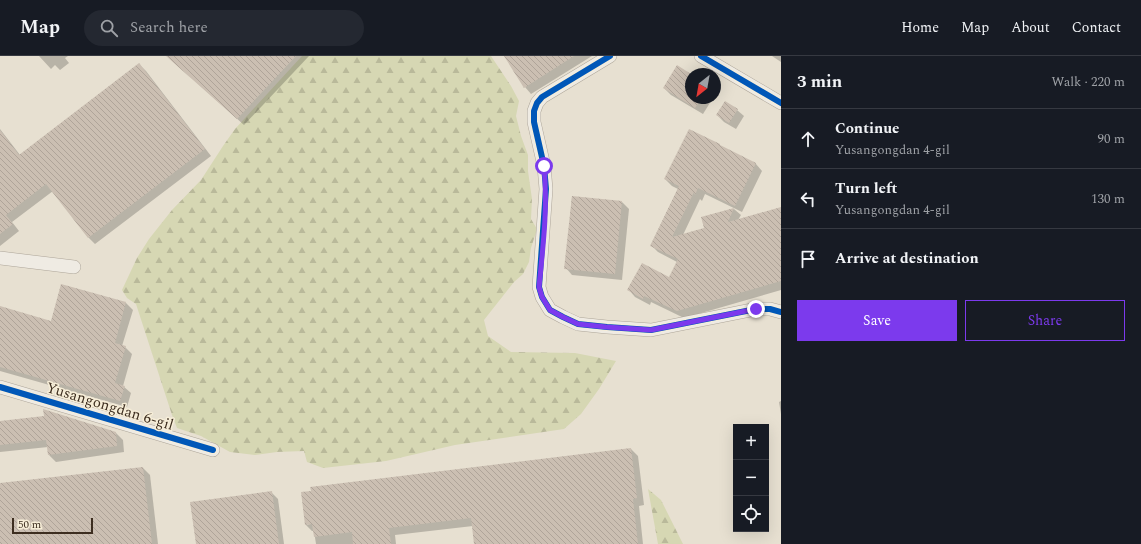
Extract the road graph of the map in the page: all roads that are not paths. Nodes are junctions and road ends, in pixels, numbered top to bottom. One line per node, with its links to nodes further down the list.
1 (610, 56): 6 (street)
2 (701, 56): 3 (street)
3 (781, 103)
4 (0, 258): 5 (street)
5 (74, 267)
6 (781, 312)
7 (0, 387): 8 (street, Yusangongdan 6-gil)
8 (213, 450)

